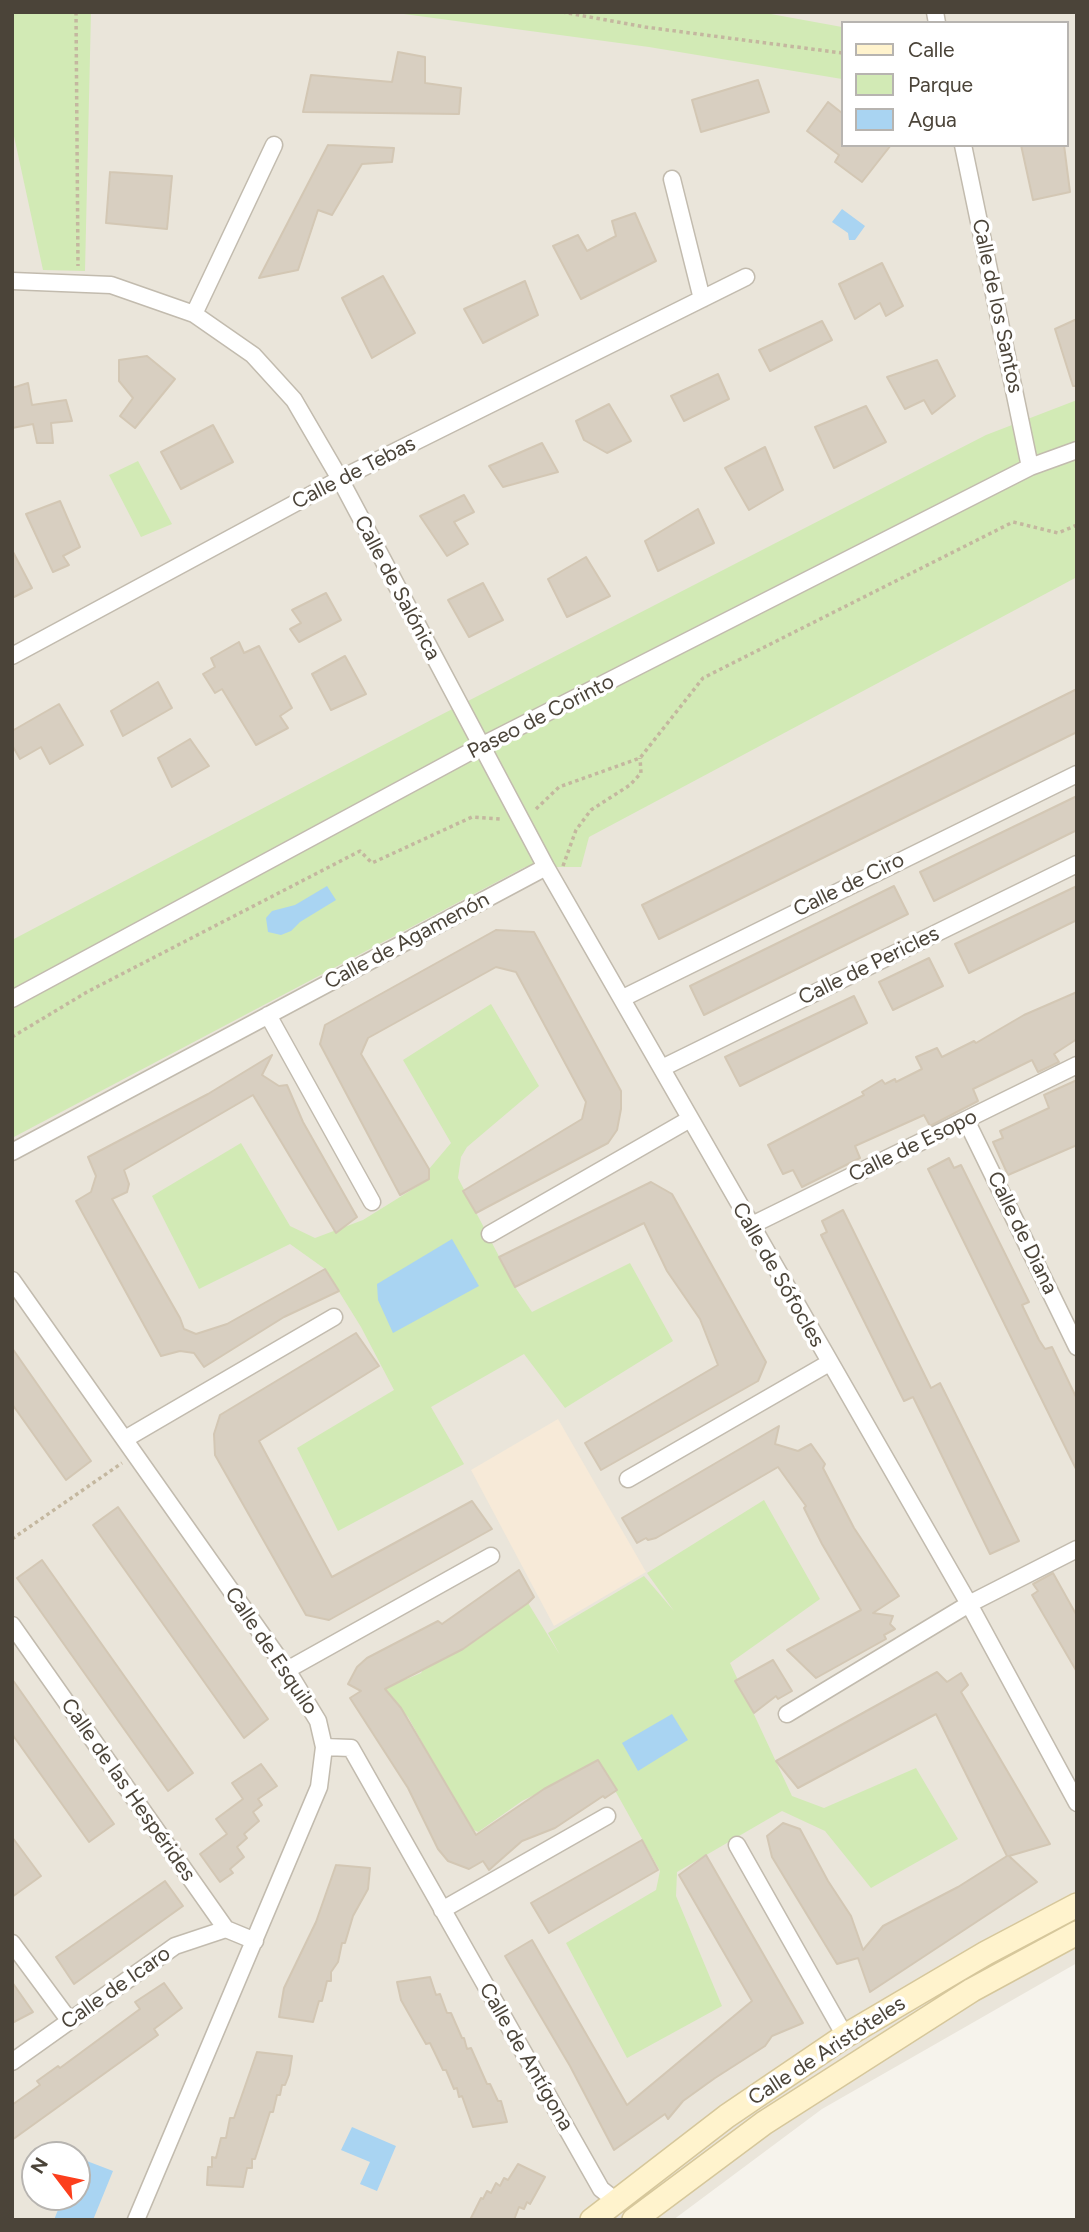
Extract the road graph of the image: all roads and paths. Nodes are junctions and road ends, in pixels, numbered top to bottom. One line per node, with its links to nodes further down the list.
1 (76, 12): 9 (path)
2 (562, 12): 3 (path)
3 (841, 53)
4 (274, 145): 11 (street)
5 (963, 147): 13 (street, Calle de los Santos)
6 (672, 179): 10 (street)
7 (746, 277): 10 (street, Calle de Tebas)
8 (12, 281): 9 (street, Calle de Salónica)
9 (78, 284): 11 (street, Calle de Salónica)
10 (702, 299): 14 (street, Calle de Tebas)
11 (194, 314): 14 (street, Calle de Salónica)
12 (1077, 450): 13 (street, Paseo de Corinto)
13 (1030, 467): 17 (street, Paseo de Corinto)
14 (340, 479): 16 (street, Calle de Tebas); 17 (street, Calle de Salónica)
15 (1077, 525): 18 (path)
16 (12, 656)
17 (481, 746): 20 (street, Calle de Sófocles); 24 (street, Paseo de Corinto)
18 (640, 758): 20 (path); 22 (path)
19 (1077, 774): 23 (street, Calle de Ciro)
20 (522, 821): 22 (street, Calle de Sófocles); 26 (path)
21 (1077, 864): 28 (street, Calle de Pericles)
22 (547, 870): 23 (street, Calle de Sófocles); 25 (street, Calle de Agamenón)
23 (623, 998): 28 (street, Calle de Sófocles)
24 (12, 999)
25 (268, 1015): 31 (street, Calle de Agamenón); 32 (street)
26 (12, 1037)
27 (1077, 1065): 30 (street, Calle de Esopo)
28 (662, 1068): 29 (street, Calle de Sófocles)
29 (690, 1119): 33 (street, Calle de Sófocles); 34 (street)
30 (966, 1120): 33 (street, Calle de Esopo); 37 (street, Calle de Diana)
31 (12, 1152)
32 (372, 1202)
33 (750, 1226): 38 (street, Calle de Sófocles)
34 (490, 1234)
35 (12, 1280): 39 (street, Calle de Esquilo)
36 (334, 1317): 39 (street)
37 (1077, 1347)
38 (829, 1363): 41 (street); 45 (street, Calle de Sófocles)
39 (125, 1440): 40 (street, Calle de Esquilo)
40 (135, 1454): 42 (path); 47 (street, Calle de Esquilo)
41 (628, 1479)
42 (12, 1539)
43 (1077, 1549): 45 (street)
44 (491, 1556): 47 (street)
45 (969, 1604): 48 (street); 50 (street, Calle de Sófocles)
46 (12, 1625): 55 (street, Calle de las Hespérides)
47 (287, 1670): 49 (street, Calle de Esquilo)
48 (787, 1714)
49 (324, 1747): 54 (street, Calle de Antígona); 57 (street, Calle de Esquilo)
50 (1077, 1803)
51 (607, 1816): 54 (street)
52 (737, 1845): 60 (street)
53 (1077, 1905): 60 (main road, Calle de Aristóteles)
54 (442, 1910): 62 (street, Calle de Antígona)
55 (226, 1929): 57 (street); 59 (street, Calle de Icaro)
56 (1077, 1933): 65 (main road, Calle de Aristóteles)
57 (255, 1941): 63 (street, Calle de Esquilo)
58 (12, 1943): 59 (street)
59 (69, 2020): 61 (street, Calle de Icaro)
60 (845, 2036): 62 (main road, Calle de Aristóteles)
61 (12, 2062)
62 (615, 2200): 64 (main road, Calle de Aristóteles)
63 (136, 2220)
64 (592, 2220)
65 (634, 2220)

